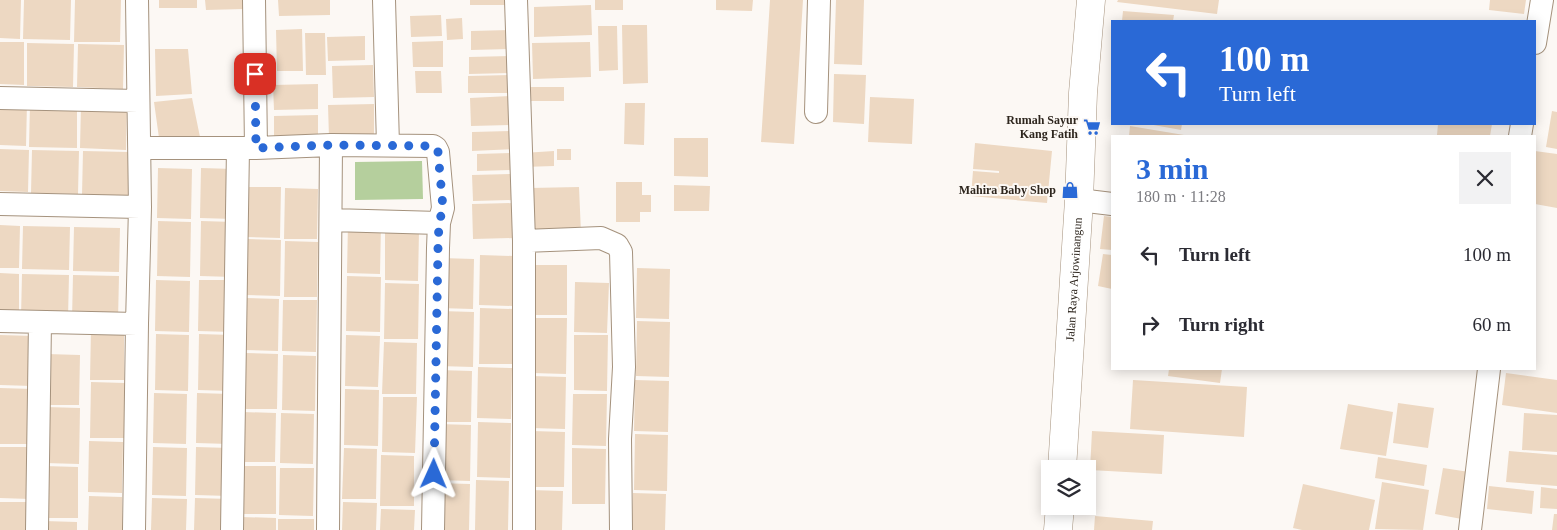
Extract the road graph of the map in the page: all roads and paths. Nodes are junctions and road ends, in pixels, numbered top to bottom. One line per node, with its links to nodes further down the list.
1 (137, 0): 12 (street)
2 (254, 0): 17 (street)
3 (384, 0): 15 (street)
4 (516, 0): 24 (street)
5 (819, 0): 13 (street)
6 (1091, 0): 18 (main road, Jalan Raya Arjowinangun)
7 (1542, 0): 10 (street)
8 (1549, 0): 9 (street)
9 (1557, 1)
10 (1536, 37)
11 (0, 98): 12 (street)
12 (138, 101): 16 (street)
13 (816, 112)
14 (331, 145): 15 (street); 17 (street); 22 (street)
15 (388, 145): 23 (street)
16 (140, 148): 17 (street); 21 (street)
17 (247, 148): 33 (street)
18 (1079, 200): 20 (street); 29 (main road, Jalan Raya Arjowinangun)
19 (0, 204): 21 (street)
20 (1111, 204)
21 (140, 207): 27 (street)
22 (331, 220): 23 (street); 34 (street)
23 (439, 223): 35 (street)
24 (524, 241): 36 (street); 37 (street)
25 (0, 321): 26 (street)
26 (40, 322): 27 (street); 31 (street)
27 (137, 324): 32 (street)
28 (1489, 370): 39 (street)
29 (1063, 460)
30 (1059, 515): 38 (main road)
31 (37, 530)
32 (134, 530)
33 (232, 530)
34 (328, 530)
35 (433, 530)
36 (524, 530)
37 (621, 530)
38 (1058, 530)
39 (1470, 530)

